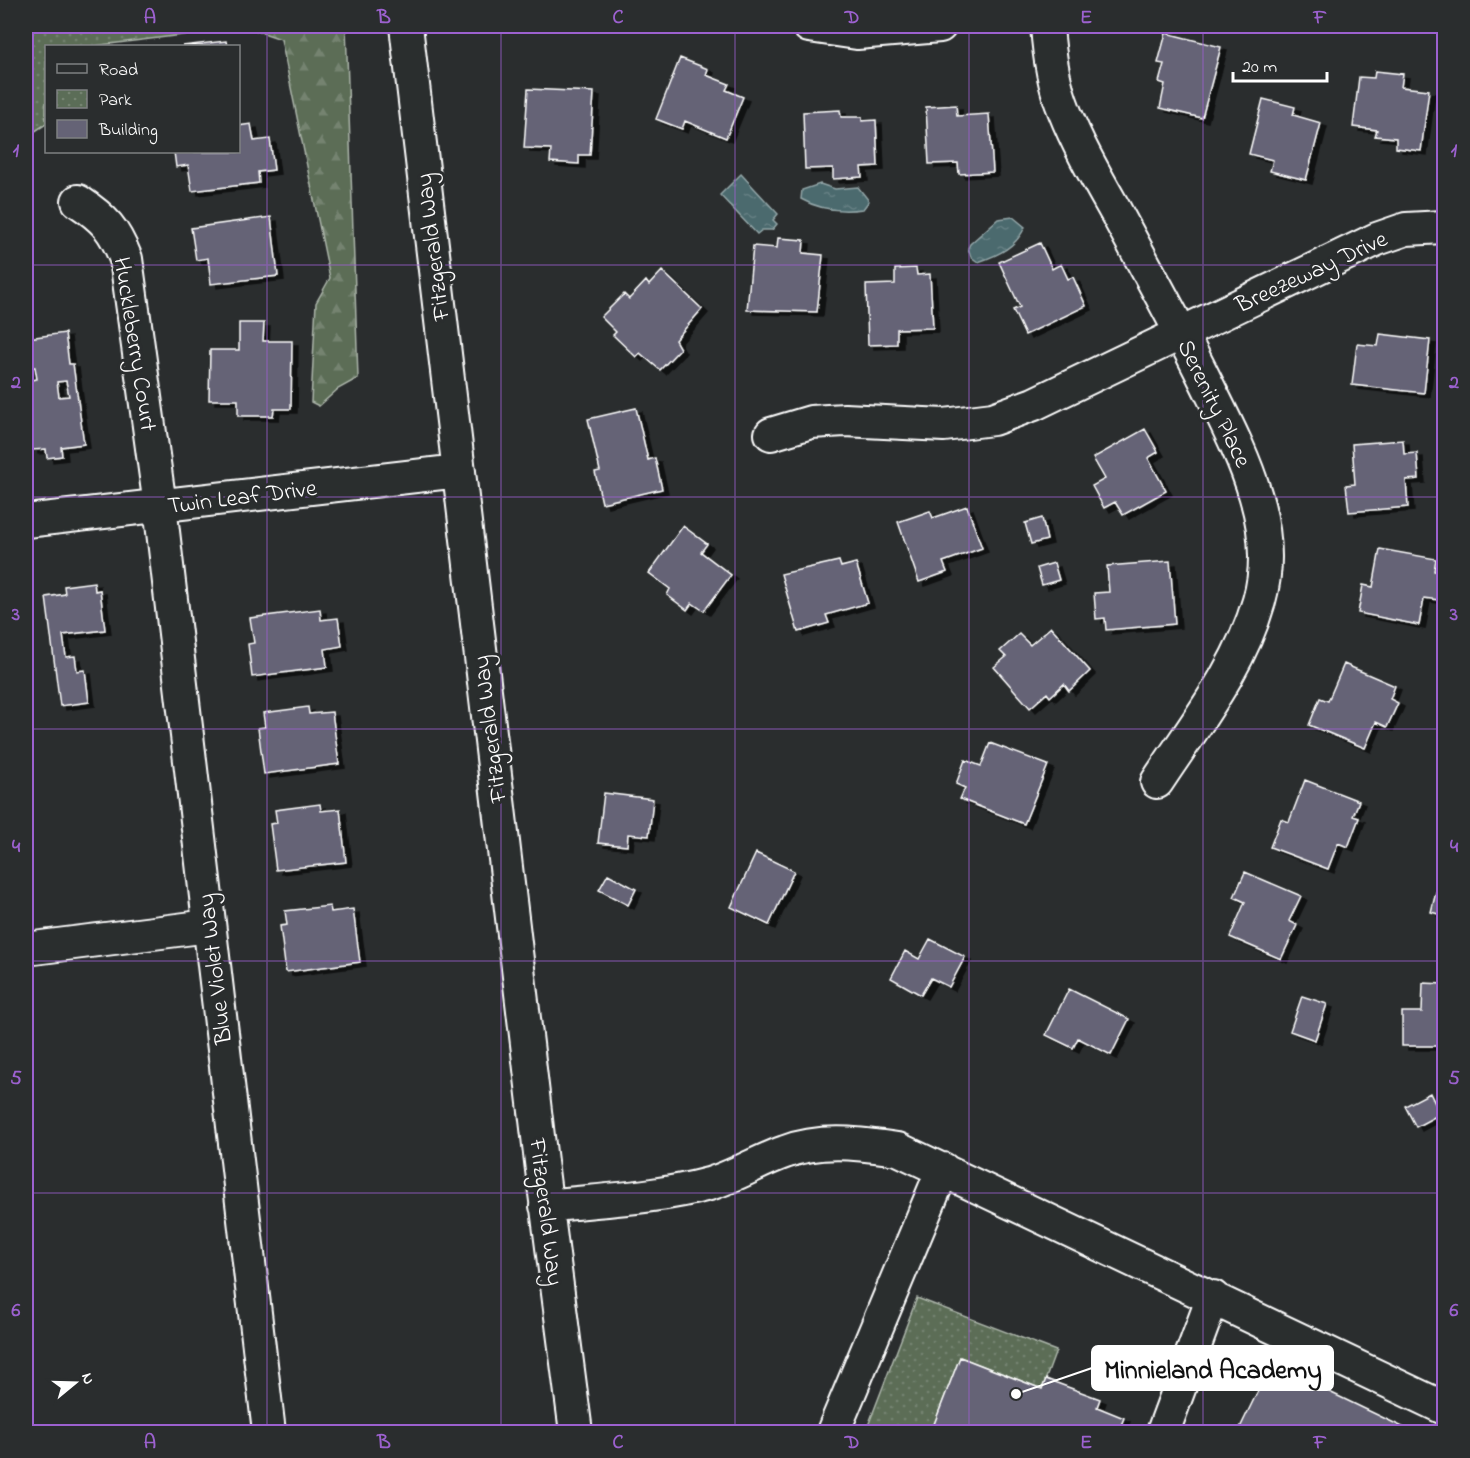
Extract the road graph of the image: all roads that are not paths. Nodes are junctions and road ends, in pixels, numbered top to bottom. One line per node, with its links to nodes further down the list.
1 (406, 26): 9 (street, Fitzgerald Way)
2 (808, 26): 3 (street)
3 (940, 26)
4 (1047, 26): 7 (street, Serenity Place)
5 (78, 201): 10 (street, Huckleberry Court)
6 (1444, 227): 7 (street, Breezeway Drive)
7 (1181, 332): 8 (street, Breezeway Drive); 12 (street, Serenity Place)
8 (771, 434)
9 (459, 471): 10 (street, Twin Leaf Drive); 16 (street, Fitzgerald Way)
10 (160, 506): 11 (street, Twin Leaf Drive); 13 (street, Blue Violet Way)
11 (26, 521)
12 (1157, 782)
13 (209, 926): 14 (street); 19 (street, Blue Violet Way)
14 (26, 949)
15 (943, 1169): 16 (street); 17 (street); 21 (street)
16 (546, 1206): 20 (street, Fitzgerald Way)
17 (1213, 1297): 18 (street); 22 (street)
18 (1444, 1408)
19 (269, 1432)
20 (576, 1432)
21 (832, 1432)
22 (1163, 1432)

